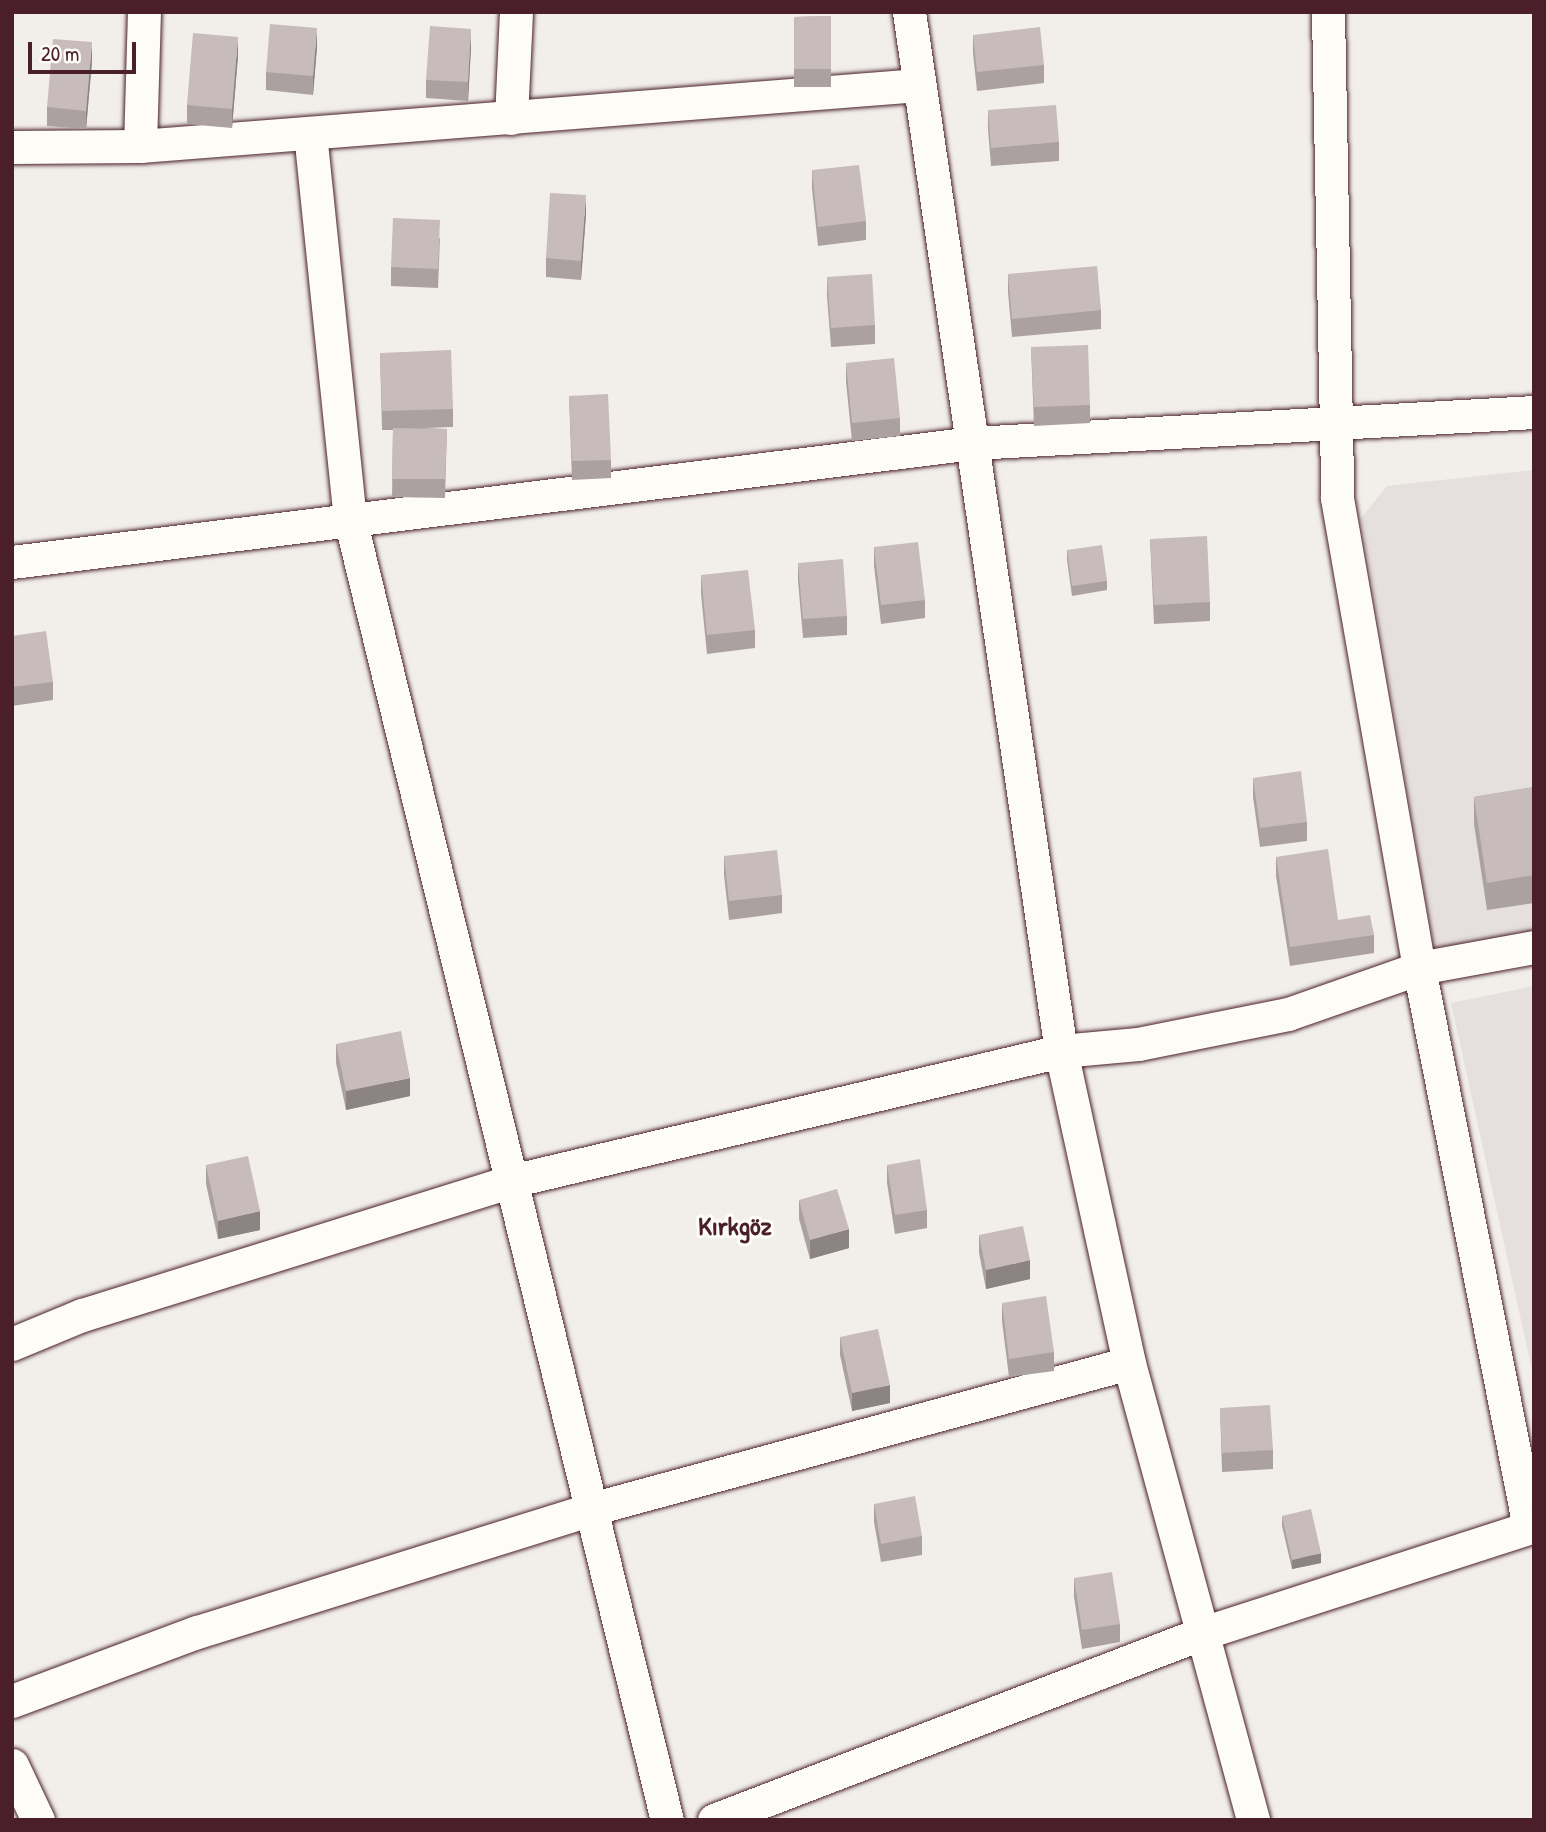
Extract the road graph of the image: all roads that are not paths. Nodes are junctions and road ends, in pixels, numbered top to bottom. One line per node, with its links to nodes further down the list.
1 (144, 12): 9 (street)
2 (516, 12): 6 (street)
3 (909, 12): 5 (street)
4 (1328, 12): 11 (street)
5 (919, 85): 6 (street); 12 (street)
6 (511, 118): 7 (street)
7 (310, 133): 9 (street); 13 (street)
8 (12, 146): 9 (street)
9 (140, 146)
10 (1534, 412): 11 (street)
11 (1335, 423): 12 (street); 16 (street)
12 (973, 443): 13 (street); 17 (street)
13 (350, 519): 14 (street); 18 (street)
14 (12, 562)
15 (1534, 947): 16 (street)
16 (1419, 968): 17 (street); 22 (street)
17 (1061, 1051): 18 (street); 20 (street)
18 (511, 1181): 19 (street); 21 (street)
19 (12, 1344)
20 (1129, 1363): 21 (street); 23 (street)
21 (592, 1509): 24 (street); 27 (street)
22 (1531, 1526): 23 (street)
23 (1200, 1634): 28 (street); 29 (street)
24 (12, 1701)
25 (12, 1765): 26 (street)
26 (38, 1820)
27 (667, 1820)
28 (714, 1820)
29 (1253, 1820)

